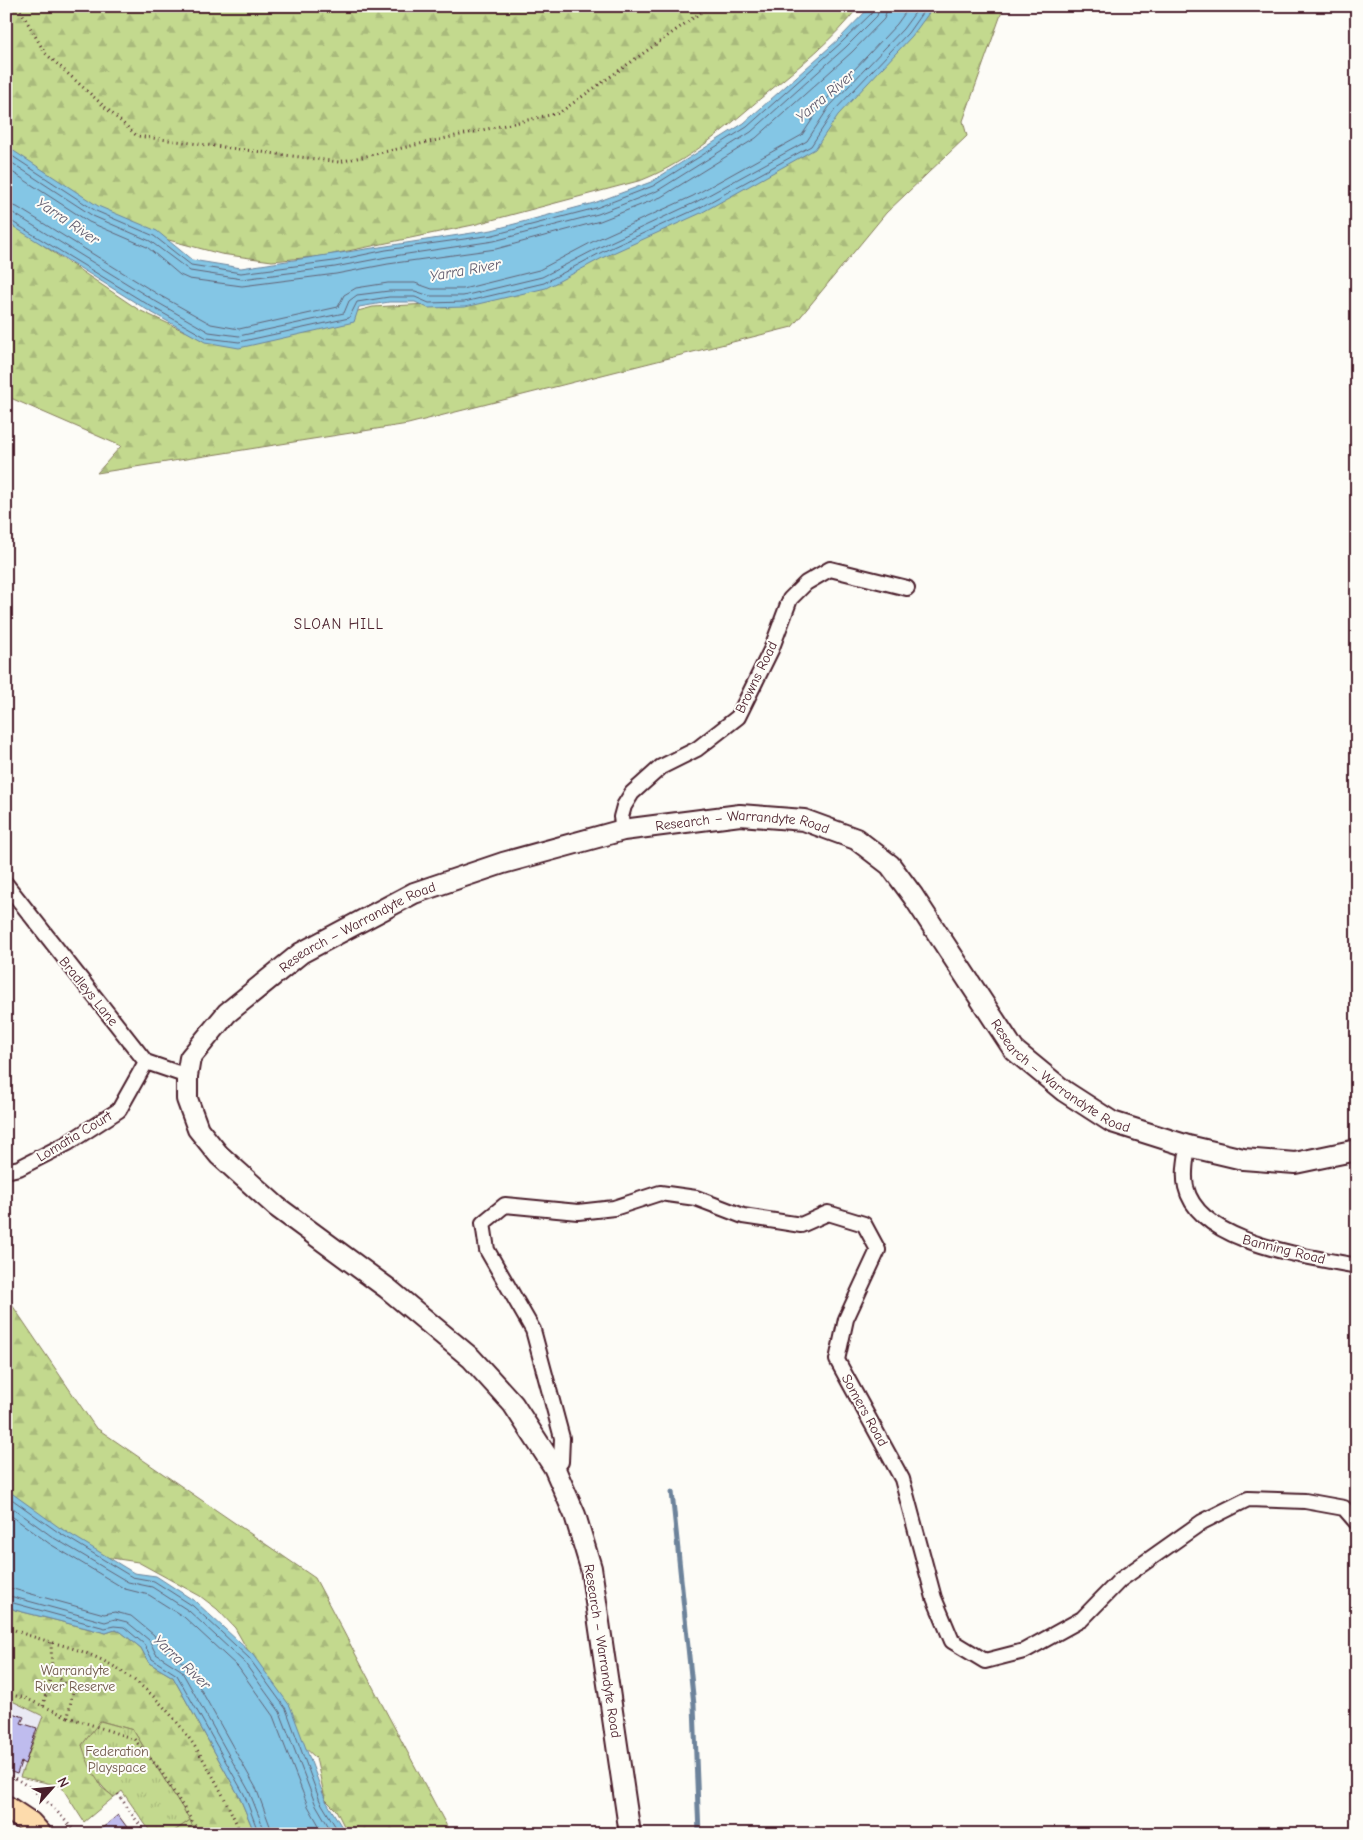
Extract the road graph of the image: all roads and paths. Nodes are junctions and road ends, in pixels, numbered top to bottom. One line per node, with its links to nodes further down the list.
1 (18, 6): 2 (path)
2 (710, 6)
3 (907, 588): 4 (street, Browns Road)
4 (622, 830): 7 (main road, Research – Warrandyte Road); 8 (main road, Research – Warrandyte Road)
5 (6, 884): 6 (street, Bradleys Lane)
6 (146, 1062): 7 (street); 10 (street, Lomatia Court)
7 (187, 1076): 12 (main road, Research – Warrandyte Road)
8 (1188, 1146): 9 (main road, Research – Warrandyte Road); 11 (street, Banning Road)
9 (1357, 1150)
10 (6, 1171)
11 (1357, 1266)
12 (554, 1467): 13 (street, Somers Road); 29 (main road, Research – Warrandyte Road)
13 (1357, 1523)
14 (6, 1626): 15 (path)
15 (51, 1641): 16 (path); 23 (path)
16 (52, 1672): 18 (path); 19 (path)
17 (6, 1694): 18 (path)
18 (43, 1706): 19 (path)
19 (68, 1717): 27 (path)
20 (6, 1774): 25 (path)
21 (118, 1794): 26 (path)
22 (6, 1808): 24 (main road)
23 (240, 1832): 28 (path)
24 (40, 1834)
25 (76, 1834)
26 (146, 1834)
27 (200, 1834)
28 (232, 1834)
29 (630, 1834)

